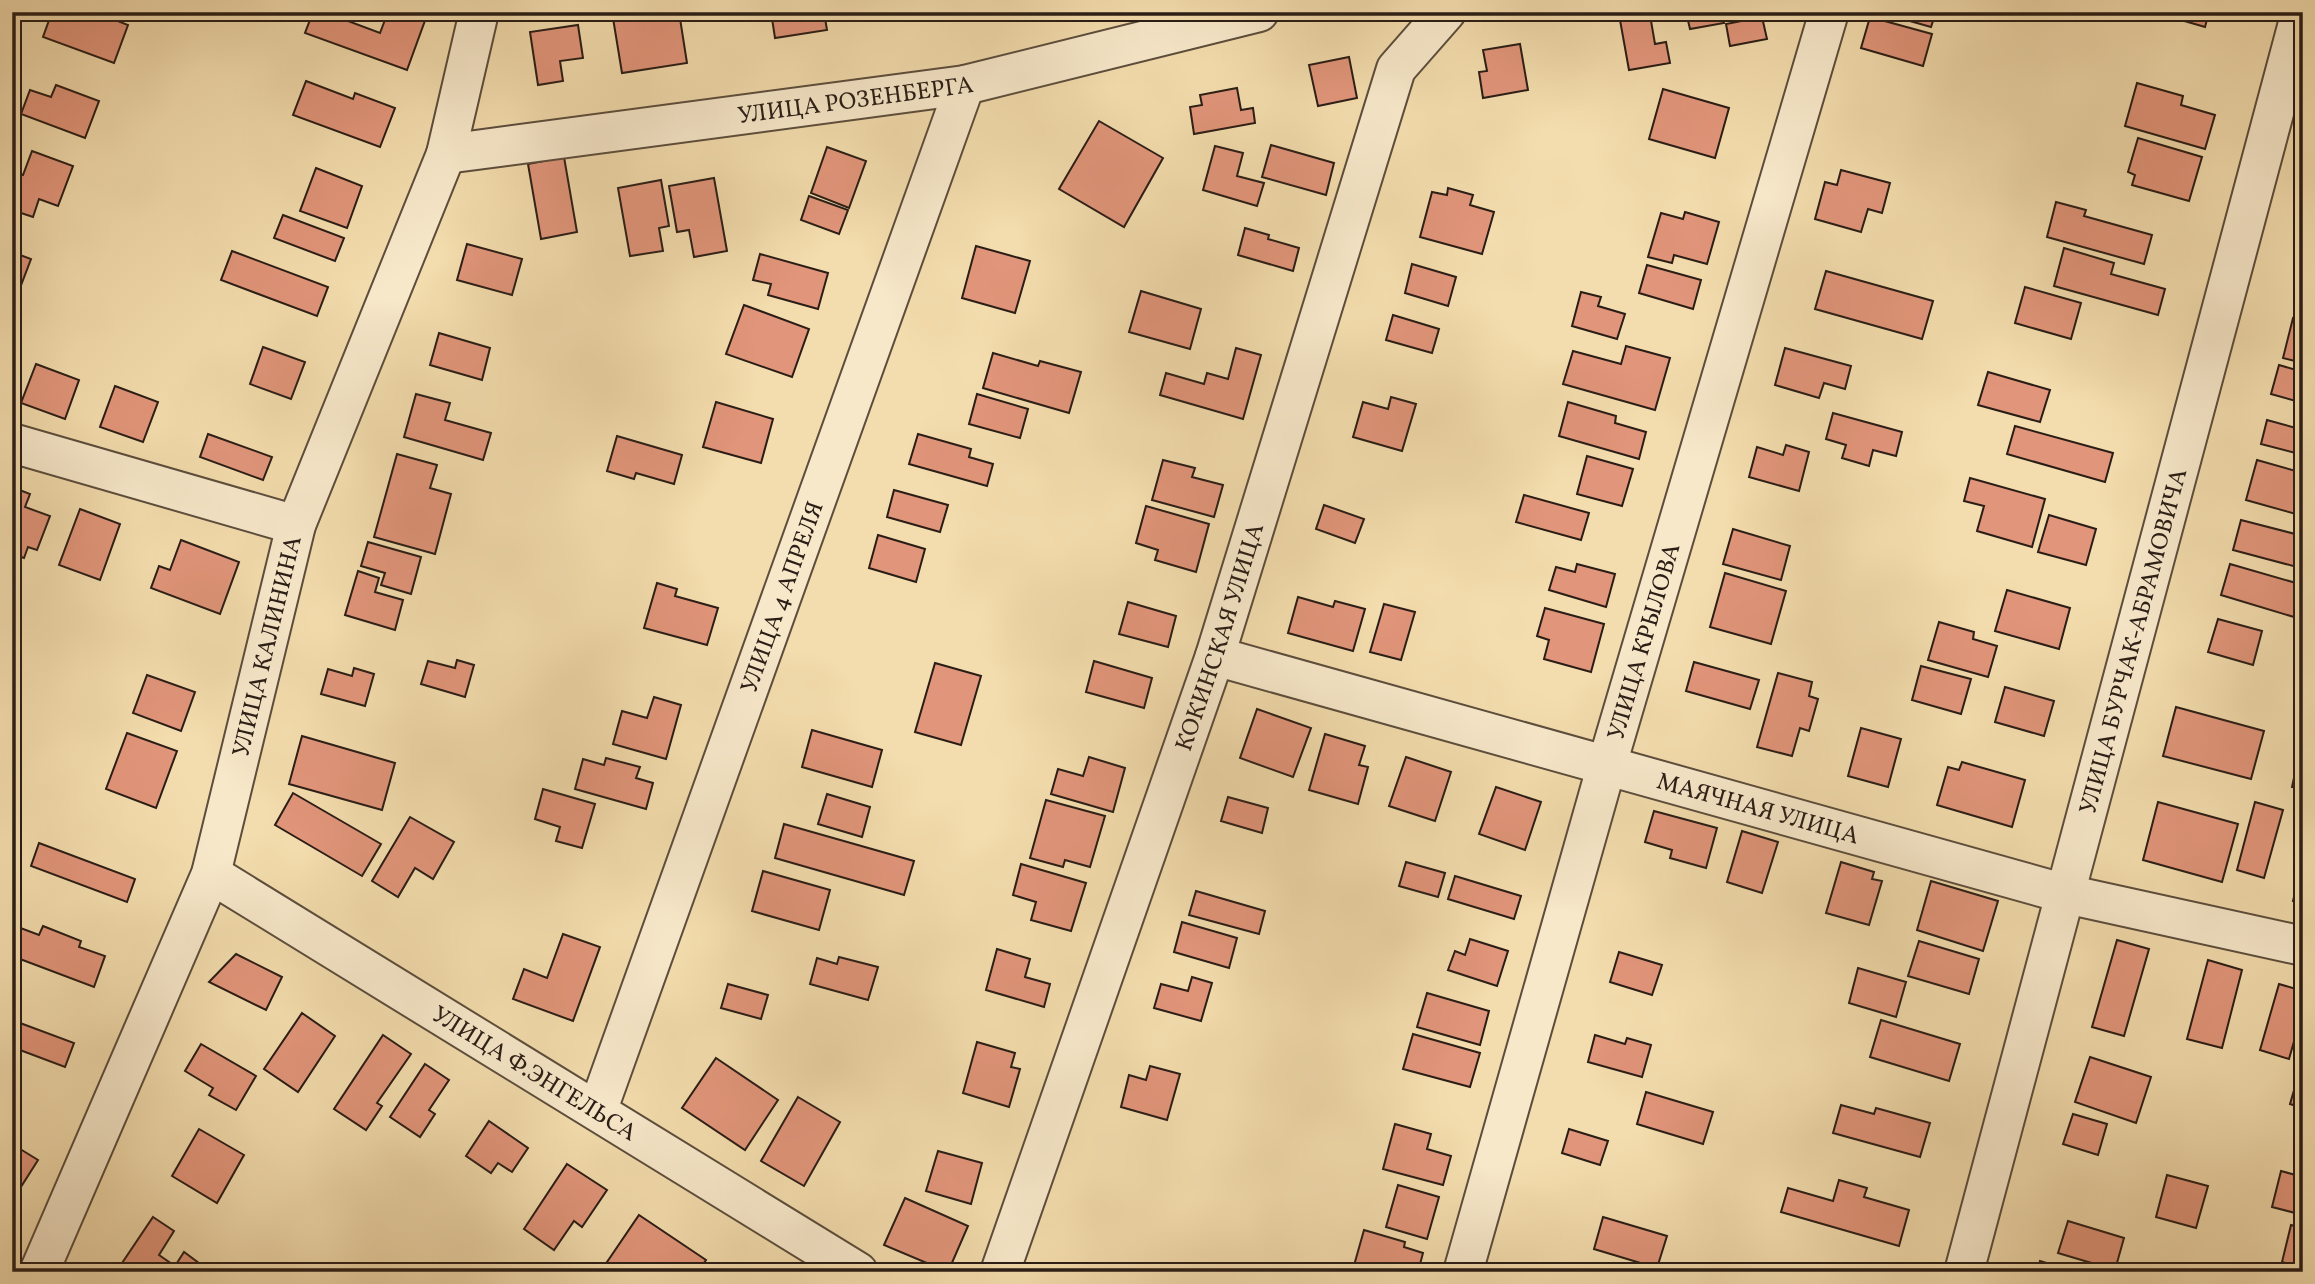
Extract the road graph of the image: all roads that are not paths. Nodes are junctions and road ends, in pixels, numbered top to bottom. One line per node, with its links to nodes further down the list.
1 (479, 12): 7 (street, УЛИЦА КАЛИНИНА)
2 (1259, 12): 6 (street, УЛИЦА РОЗЕНБЕРГА)
3 (1446, 12): 10 (street, КОКИНСКАЯ УЛИЦА)
4 (1829, 12): 11 (street, УЛИЦА КРЫЛОВА)
5 (2301, 12): 13 (street, УЛИЦА БУРЧАК-АБРАМОВИЧА)
6 (965, 85): 7 (street, УЛИЦА РОЗЕНБЕРГА); 15 (street, УЛИЦА 4 АПРЕЛЯ)
7 (446, 154): 9 (street, УЛИЦА КАЛИНИНА)
8 (12, 443): 9 (street)
9 (296, 525): 12 (street, УЛИЦА КАЛИНИНА)
10 (1215, 656): 11 (street, МАЯЧНАЯ УЛИЦА); 18 (street, КОКИНСКАЯ УЛИЦА)
11 (1606, 768): 13 (street, МАЯЧНАЯ УЛИЦА); 19 (street, УЛИЦА КРЫЛОВА)
12 (211, 874): 15 (street, УЛИЦА Ф.ЭНГЕЛЬСА); 16 (street, УЛИЦА КАЛИНИНА)
13 (2066, 894): 14 (street, МАЯЧНАЯ УЛИЦА); 20 (street, УЛИЦА БУРЧАК-АБРАМОВИЧА)
14 (2303, 946)
15 (598, 1109): 17 (street, УЛИЦА Ф.ЭНГЕЛЬСА)
16 (39, 1272)
17 (858, 1272)
18 (1000, 1272)
19 (1463, 1272)
20 (1964, 1272)

